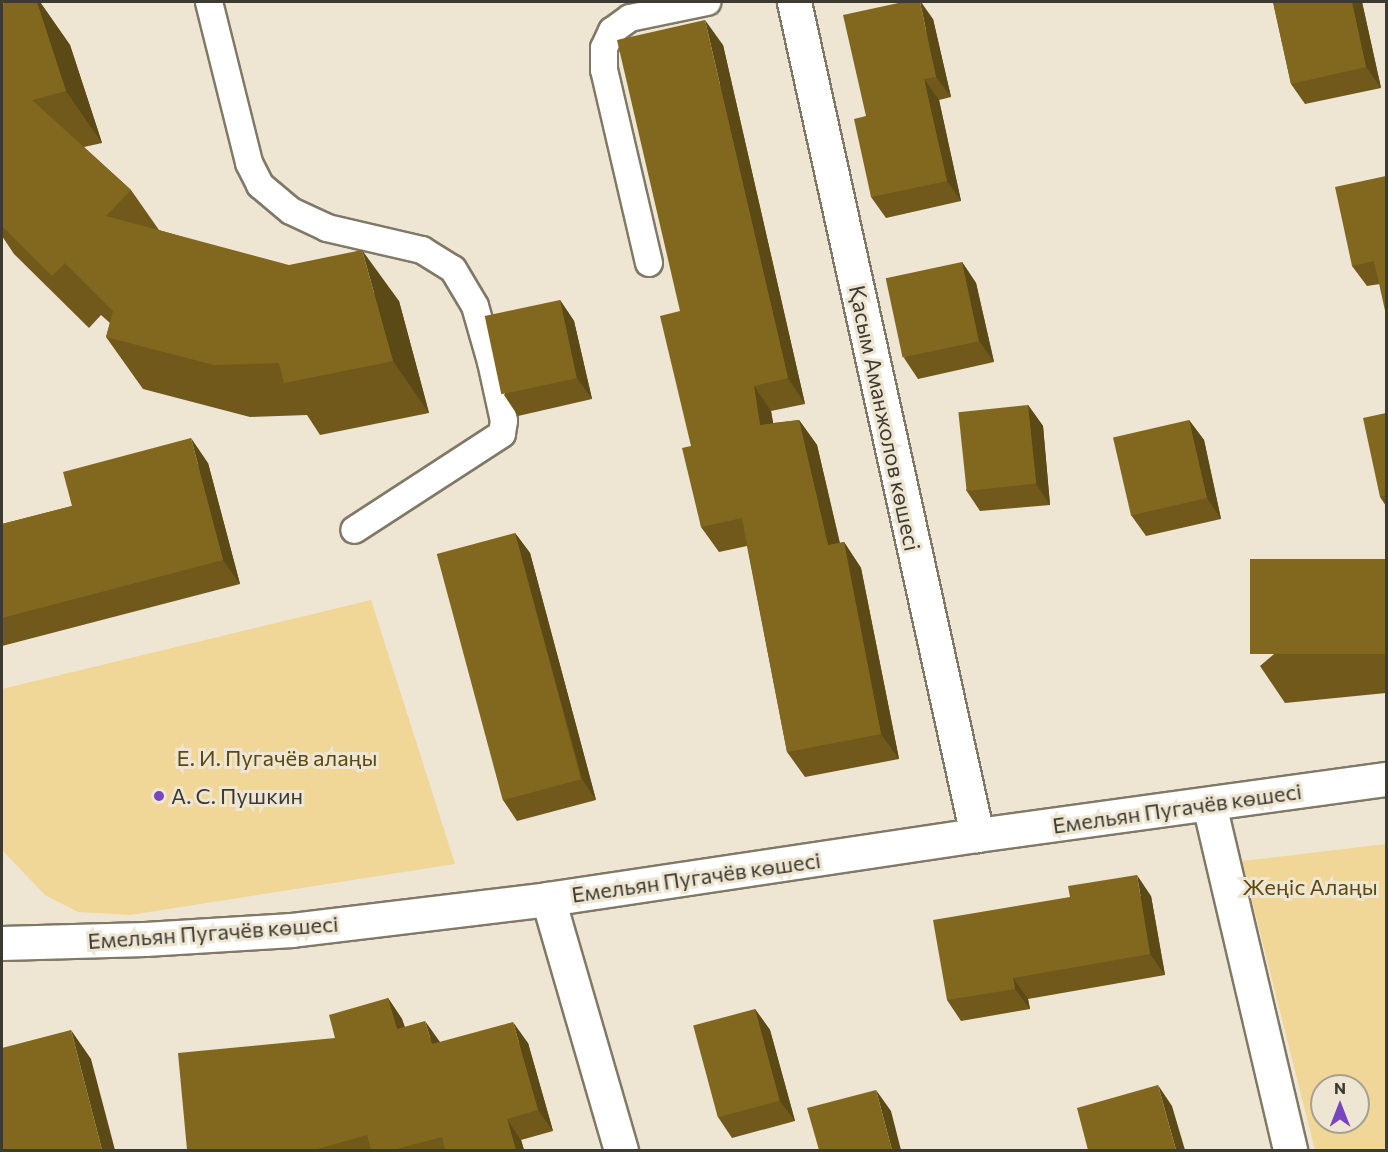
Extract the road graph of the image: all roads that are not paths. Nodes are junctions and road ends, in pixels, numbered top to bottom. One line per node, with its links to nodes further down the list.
1 (208, 2): 5 (lane)
2 (707, 2): 4 (lane)
3 (794, 2): 8 (street, Қасым Аманжолов көшесі)
4 (649, 263)
5 (354, 530)
6 (1386, 779): 7 (street, Емельян Пугачёв көшесі)
7 (1209, 804): 8 (street, Емельян Пугачёв көшесі); 12 (street)
8 (977, 835): 9 (street, Емельян Пугачёв көшесі)
9 (548, 899): 10 (street, Емельян Пугачёв көшесі); 11 (street)
10 (2, 943)
11 (621, 1150)
12 (1290, 1150)

